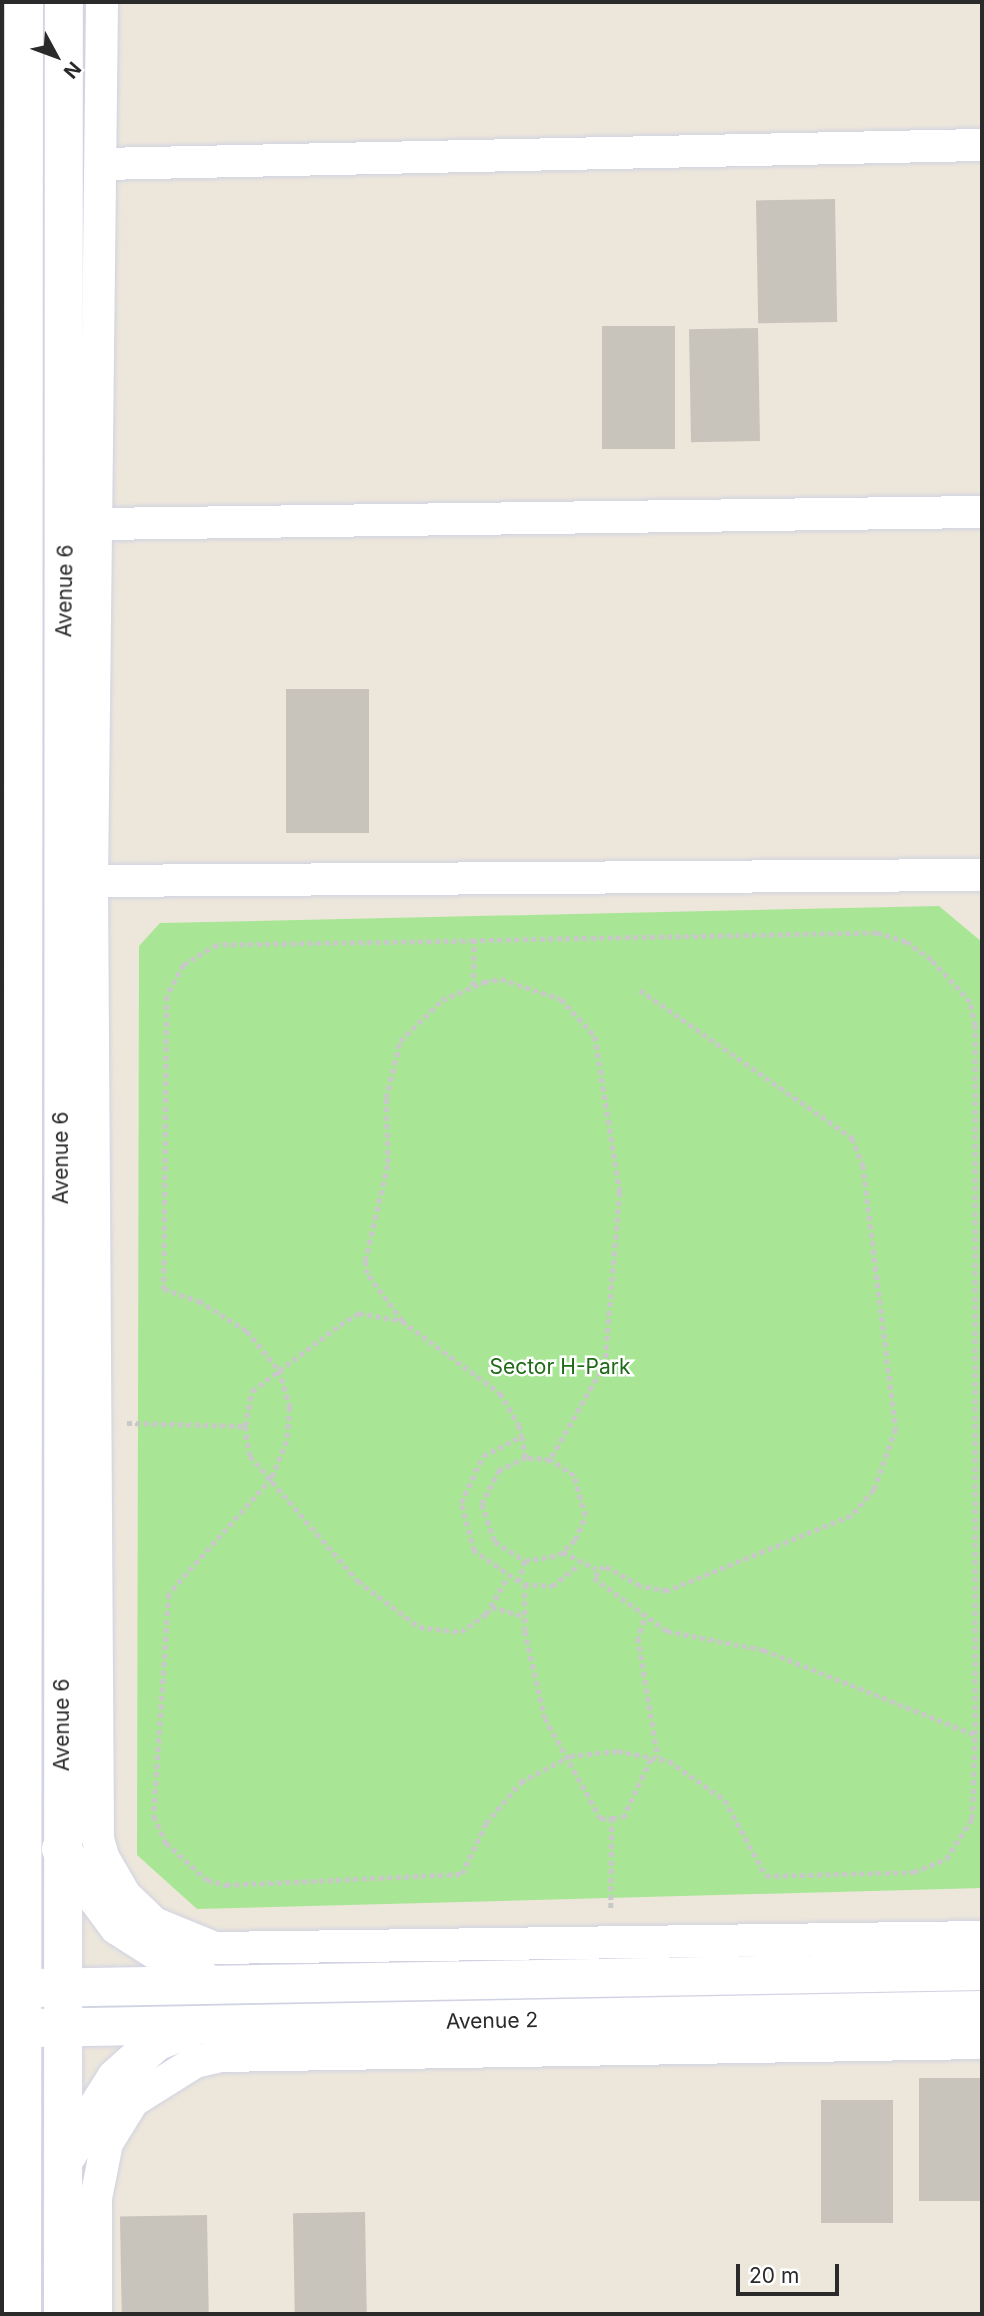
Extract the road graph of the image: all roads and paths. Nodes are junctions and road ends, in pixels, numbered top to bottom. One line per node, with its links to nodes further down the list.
1 (24, 2): 32 (main road, Avenue 6)
2 (65, 2): 31 (main road, Avenue 6)
3 (102, 2): 5 (street)
4 (982, 145): 5 (street)
5 (102, 164): 7 (street)
6 (982, 512): 7 (street)
7 (98, 524): 9 (street)
8 (982, 875): 9 (street)
9 (92, 881): 15 (street)
10 (474, 941): 11 (path); 14 (path); 33 (path)
11 (473, 986): 13 (path); 19 (path)
12 (640, 990): 24 (path)
13 (402, 1321): 14 (path); 17 (path)
14 (279, 1370): 16 (path); 20 (path)
15 (98, 1421): 16 (path); 31 (street)
16 (245, 1426): 20 (path)
17 (522, 1436): 18 (path); 25 (path)
18 (526, 1458): 19 (path); 22 (path)
19 (550, 1460): 21 (path)
20 (272, 1478): 28 (path); 34 (path)
21 (563, 1552): 22 (path); 23 (path)
22 (525, 1561): 26 (path)
23 (579, 1565): 24 (path); 27 (path)
24 (596, 1569): 30 (path)
25 (507, 1578): 26 (path); 28 (path)
26 (519, 1583): 27 (path)
27 (525, 1584): 29 (path)
28 (492, 1607): 29 (path)
29 (523, 1616): 34 (path)
30 (644, 1619): 33 (path); 35 (path)
31 (80, 1659): 37 (main road, Avenue 6); 41 (street)
32 (12, 1671): 38 (main road, Avenue 6)
33 (975, 1735): 35 (path)
34 (567, 1757): 35 (path); 36 (path)
35 (655, 1757): 36 (path)
36 (612, 1818): 40 (path)
37 (61, 1849): 43 (main road); 44 (main road, Avenue 6)
38 (12, 1873): 45 (main road, Avenue 6)
39 (982, 1937): 40 (street)
40 (610, 1943): 41 (street)
41 (382, 1964): 42 (main road, Avenue 2); 43 (main road, Avenue 2)
42 (982, 1971)
43 (210, 1984): 44 (main road, Avenue 2)
44 (62, 1987): 45 (main road, Avenue 2); 48 (main road, Avenue 6)
45 (12, 1989): 49 (main road, Avenue 6)
46 (982, 2010): 50 (main road, Avenue 2)
47 (198, 2025): 48 (main road, Avenue 2); 50 (main road, Avenue 2); 53 (main road)
48 (62, 2028): 49 (main road, Avenue 2); 53 (main road, Avenue 6)
49 (12, 2029): 54 (main road, Avenue 6)
50 (371, 2040): 51 (street); 57 (street)
51 (982, 2043)
52 (2, 2131): 54 (main road)
53 (63, 2162): 56 (main road, Avenue 6)
54 (21, 2167): 55 (main road, Avenue 6)
55 (22, 2314)
56 (63, 2314)
57 (96, 2314)

